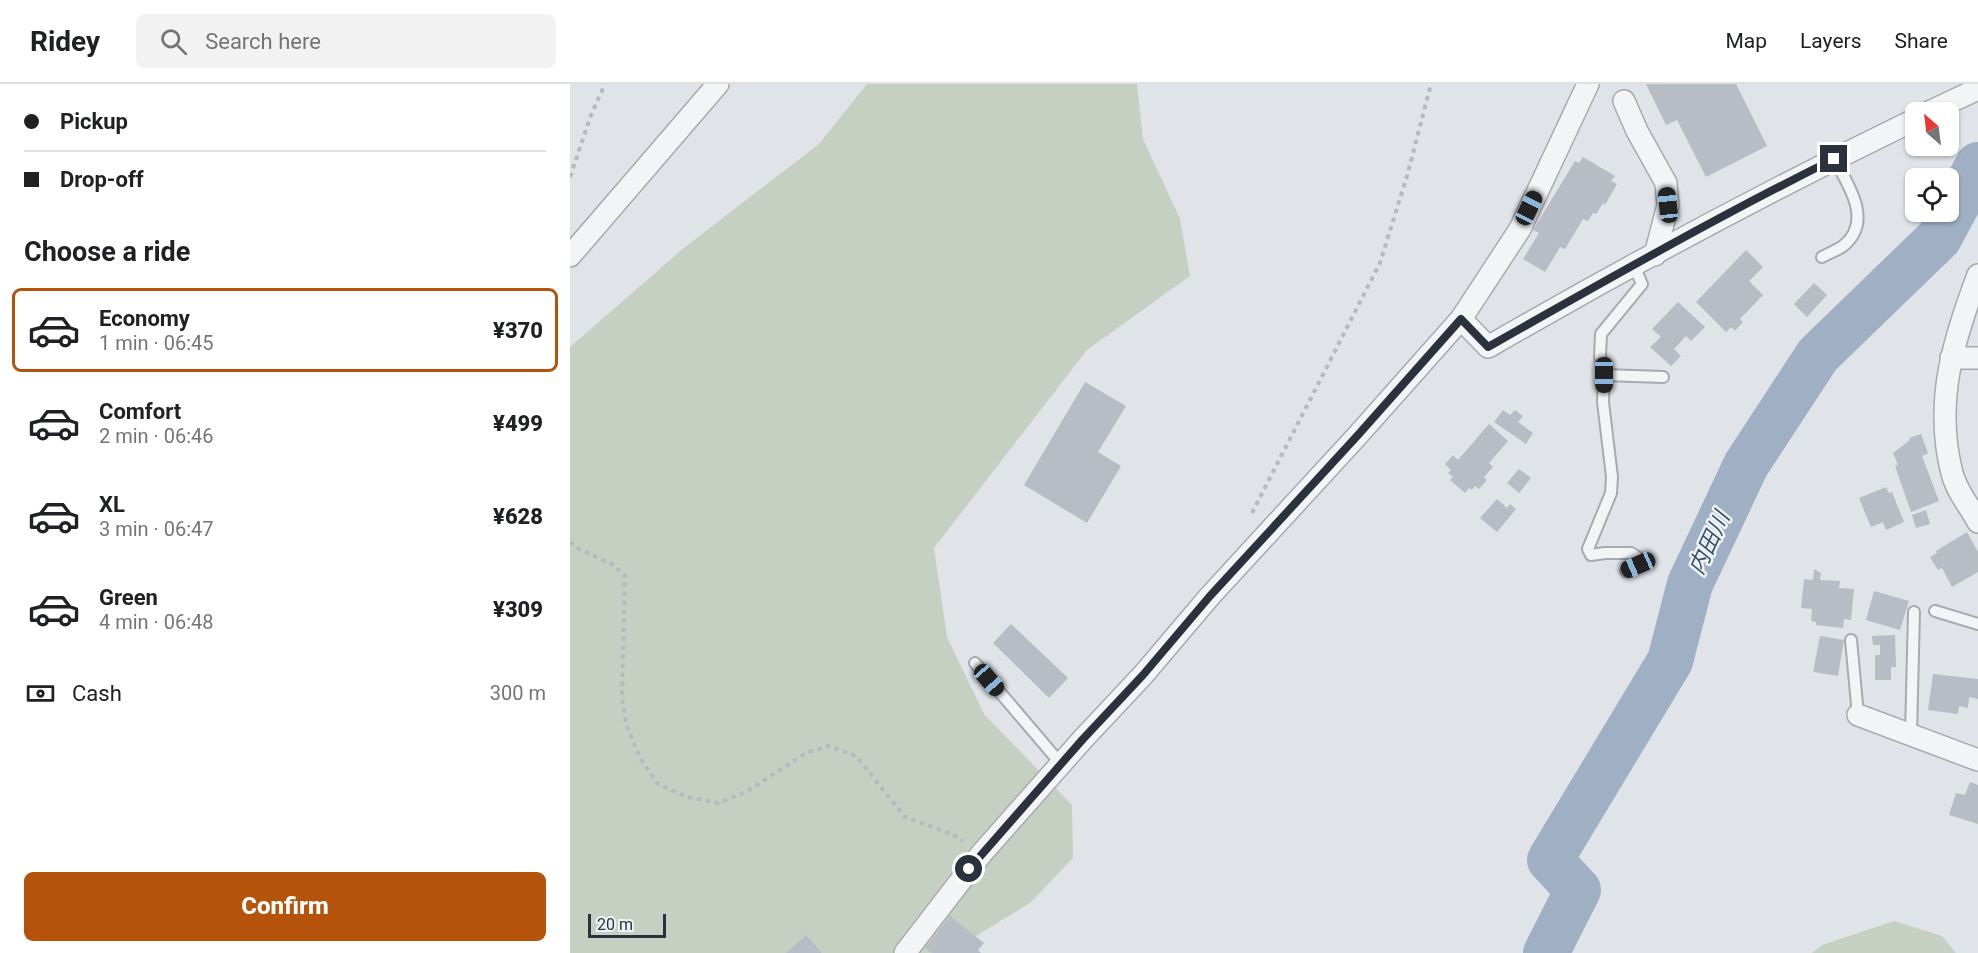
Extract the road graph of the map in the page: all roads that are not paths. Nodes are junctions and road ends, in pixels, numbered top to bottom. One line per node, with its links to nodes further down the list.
1 (718, 84): 9 (street)
2 (1588, 84): 13 (street)
3 (1978, 88): 5 (street)
4 (1624, 101): 8 (street)
5 (1949, 102)
6 (1905, 124): 7 (street)
7 (1834, 159): 8 (street); 10 (lane)
8 (1655, 255): 11 (street)
9 (570, 256)
10 (1822, 257)
11 (1634, 266): 13 (street); 16 (lane)
12 (1978, 275): 14 (street)
13 (1461, 319): 28 (street)
14 (1951, 358): 15 (street); 18 (street)
15 (1978, 358)
16 (1604, 375): 17 (lane); 19 (lane)
17 (1663, 377)
18 (1978, 522)
19 (1626, 571)
20 (1935, 611): 22 (lane)
21 (1914, 612): 26 (lane)
22 (1978, 624)
23 (1851, 640): 25 (lane)
24 (975, 663): 28 (lane)
25 (1858, 715): 26 (street)
26 (1911, 734): 27 (street)
27 (1978, 760)
28 (1061, 764): 29 (street)
29 (905, 953)

